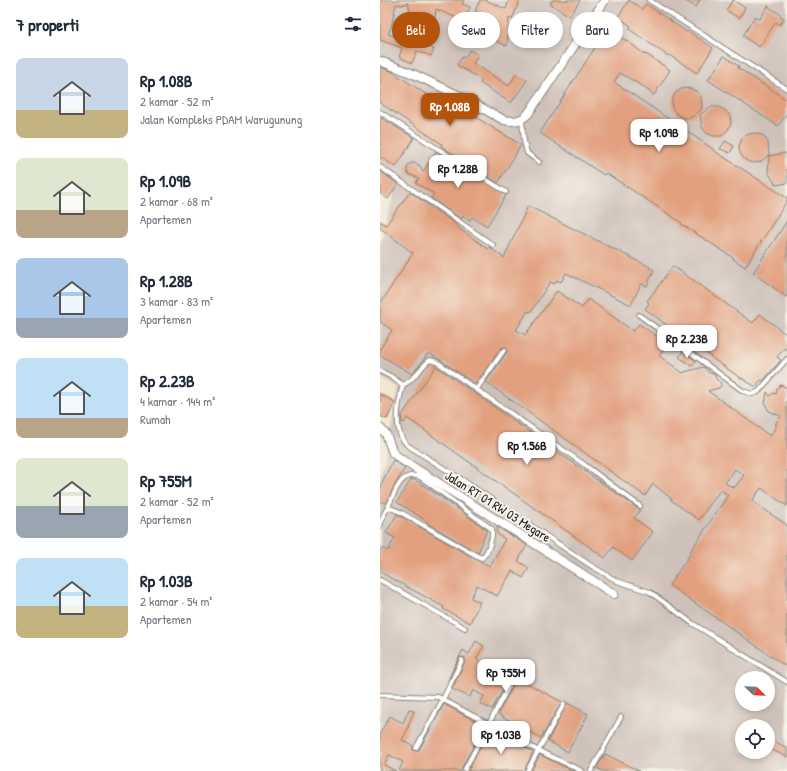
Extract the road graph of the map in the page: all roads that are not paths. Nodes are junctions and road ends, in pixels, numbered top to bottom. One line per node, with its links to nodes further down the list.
1 (605, 0): 6 (street)
2 (650, 0): 4 (lane)
3 (380, 61): 6 (street)
4 (787, 89)
5 (380, 112): 9 (lane)
6 (522, 120): 7 (lane)
7 (539, 162)
8 (380, 167): 10 (lane)
9 (506, 192)
10 (493, 245)
11 (639, 315): 13 (lane)
12 (504, 350): 16 (lane)
13 (787, 359)
14 (380, 371): 15 (lane)
15 (403, 385): 16 (lane); 27 (lane)
16 (476, 390): 18 (lane)
17 (380, 428): 23 (street, Jalan RT 01 RW 03 Megare)
18 (640, 506)
19 (388, 507): 19 (lane); 20 (lane)
20 (382, 513): 21 (lane)
21 (380, 526)
22 (380, 580): 24 (lane)
23 (614, 594)
24 (465, 628)
25 (462, 660): 29 (lane)
26 (512, 680): 32 (lane)
27 (787, 682)
28 (380, 695): 29 (lane)
29 (443, 699): 32 (lane); 33 (lane)
30 (564, 704): 34 (lane)
31 (621, 717): 38 (lane)
32 (489, 724): 34 (lane); 35 (lane)
33 (416, 748)
34 (537, 750): 36 (lane); 37 (lane)
35 (465, 769)
36 (526, 771)
37 (582, 771)
38 (591, 771)

